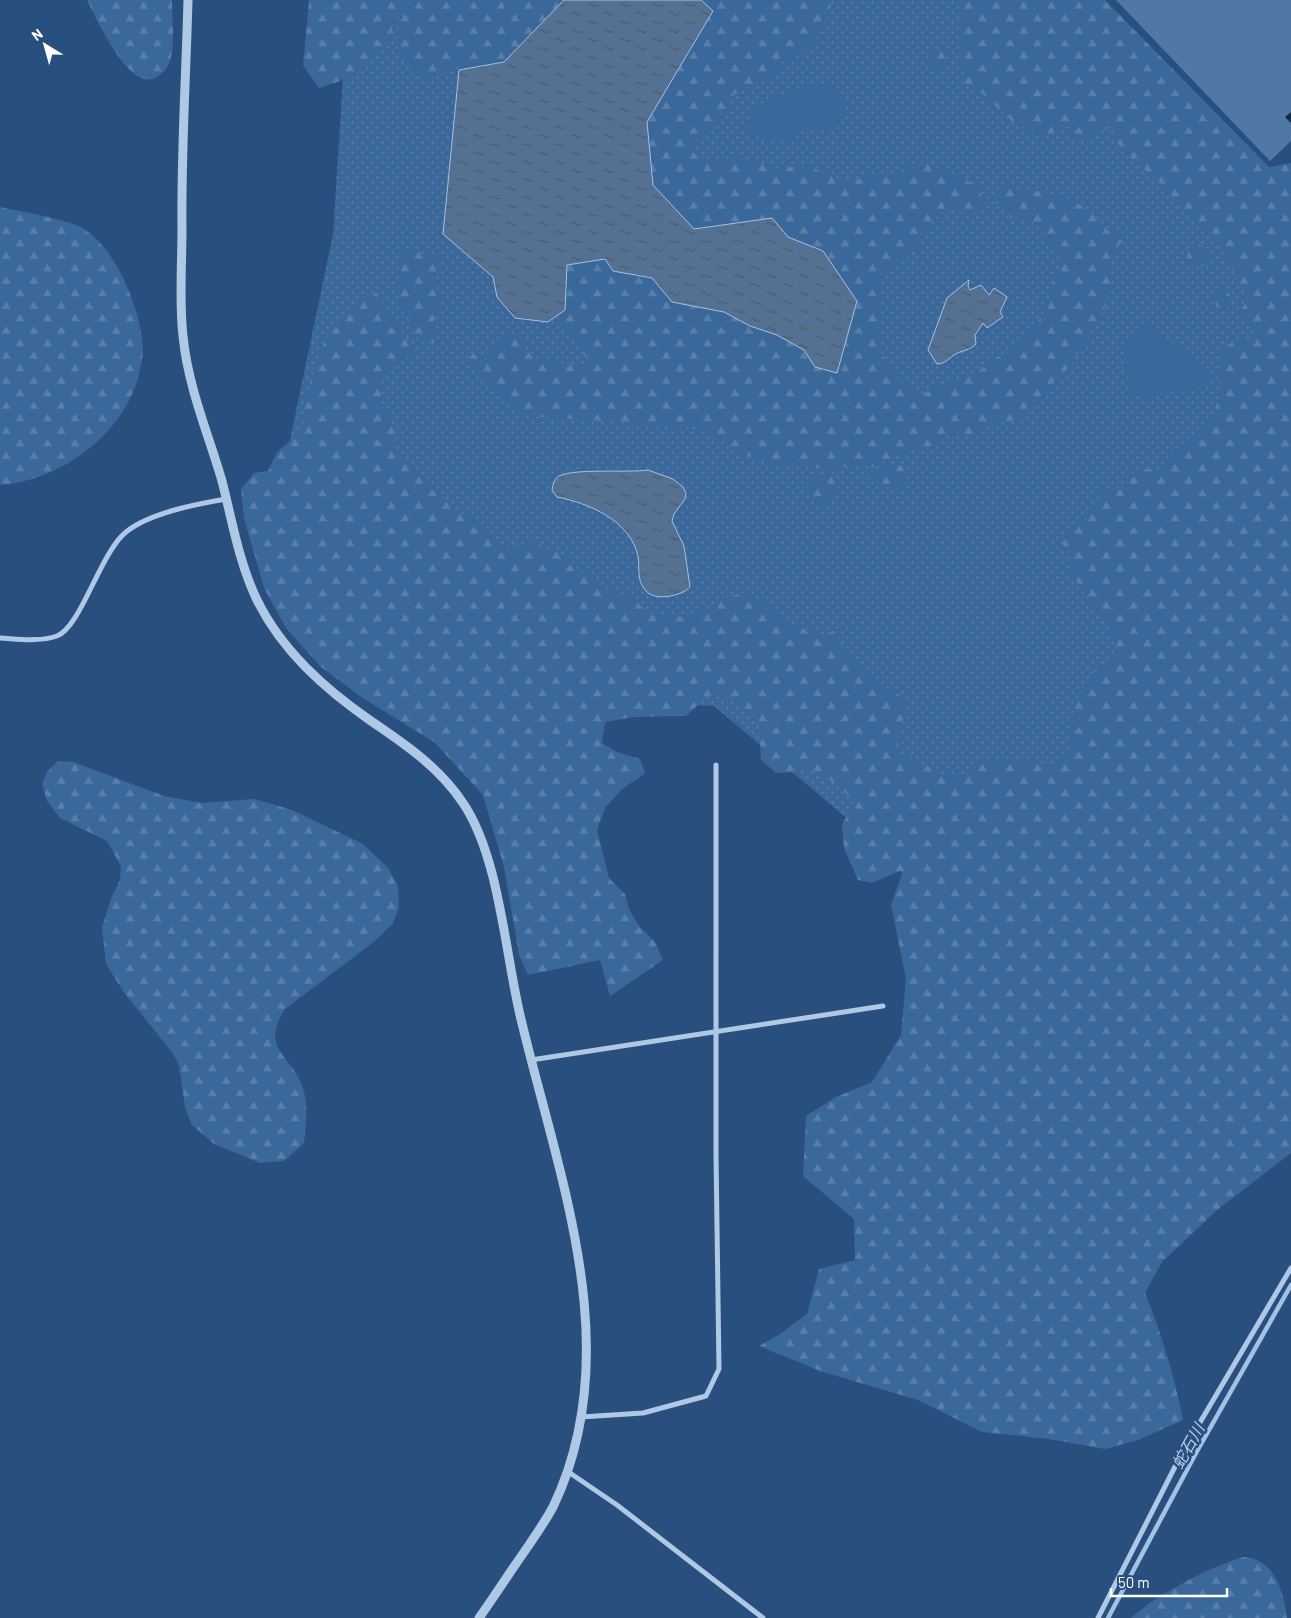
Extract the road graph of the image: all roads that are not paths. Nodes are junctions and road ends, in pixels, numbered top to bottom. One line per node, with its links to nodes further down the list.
1 (188, 0): 2 (street)
2 (226, 499): 3 (street); 7 (street)
3 (0, 638)
4 (716, 765): 6 (street)
5 (883, 1006): 6 (street)
6 (718, 1032): 7 (street); 9 (street)
7 (531, 1060): 9 (street)
8 (1291, 1268): 13 (street)
9 (581, 1417): 10 (street)
10 (567, 1471): 11 (street); 12 (street)
11 (479, 1618)
12 (763, 1618)
13 (1098, 1618)

